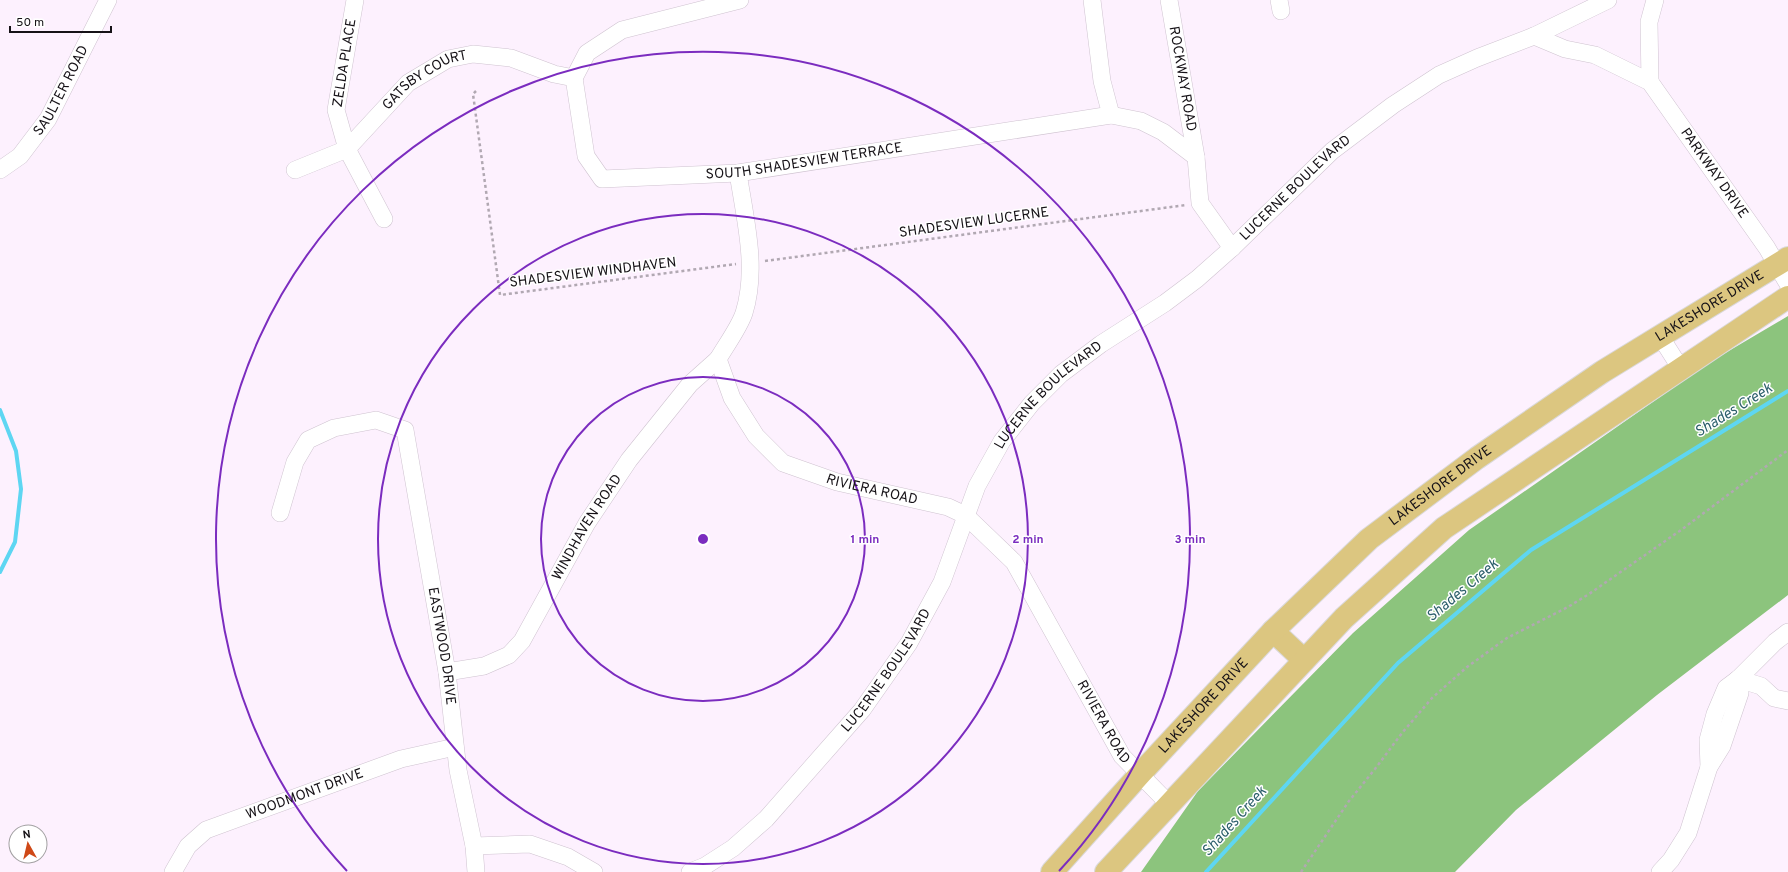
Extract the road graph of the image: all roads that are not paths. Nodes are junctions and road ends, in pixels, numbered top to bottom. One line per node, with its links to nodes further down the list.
1 (108, 0): 14 (street, SAULTER ROAD)
2 (355, 0): 12 (street, ZELDA PLACE)
3 (740, 0): 9 (street)
4 (1092, 0): 11 (street)
5 (1169, 0): 13 (street, ROCKWAY ROAD)
6 (1608, 0): 8 (street, LUCERNE BOULEVARD)
7 (1655, 0): 10 (street)
8 (1534, 36): 10 (street); 18 (street, LUCERNE BOULEVARD)
9 (574, 78): 12 (street, GATSBY COURT); 16 (street, SOUTH SHADESVIEW TERRACE)
10 (1650, 82): 19 (street, PARKWAY DRIVE)
11 (1111, 115): 13 (street, ROCKWAY ROAD); 16 (street, SOUTH SHADESVIEW TERRACE)
12 (347, 149): 15 (street, GATSBY COURT); 17 (street, ZELDA PLACE)
13 (1196, 157): 18 (street, ROCKWAY ROAD)
14 (0, 170)
15 (295, 170)
16 (738, 173): 23 (street)
17 (384, 219)
18 (1232, 248): 26 (street, LUCERNE BOULEVARD)
19 (1782, 261): 20 (street, PARKWAY DRIVE); 22 (main road, LAKESHORE DRIVE)
20 (1788, 284)
21 (1788, 297): 24 (main road)
22 (1660, 336): 24 (street); 27 (main road, LAKESHORE DRIVE)
23 (718, 359): 26 (street, RIVIERA ROAD); 30 (street, WINDHAVEN ROAD)
24 (1681, 369): 29 (main road)
25 (280, 513): 30 (street, EASTWOOD DRIVE)
26 (965, 515): 34 (street, RIVIERA ROAD); 40 (street, LUCERNE BOULEVARD)
27 (1273, 631): 29 (main road); 34 (main road, LAKESHORE DRIVE)
28 (1788, 632): 31 (street)
29 (1304, 660): 35 (main road)
30 (447, 672): 33 (street, EASTWOOD DRIVE)
31 (1738, 679): 32 (street); 43 (street)
32 (1788, 701)
33 (456, 746): 36 (street, EASTWOOD DRIVE); 37 (street, WOODMONT DRIVE)
34 (1140, 773): 35 (street); 41 (main road, LAKESHORE DRIVE)
35 (1169, 804): 42 (main road)
36 (474, 846): 38 (street, EASTWOOD DRIVE); 39 (street)
37 (173, 872)
38 (476, 872)
39 (594, 872)
40 (690, 872)
41 (1052, 872)
42 (1106, 872)
43 (1660, 872)

